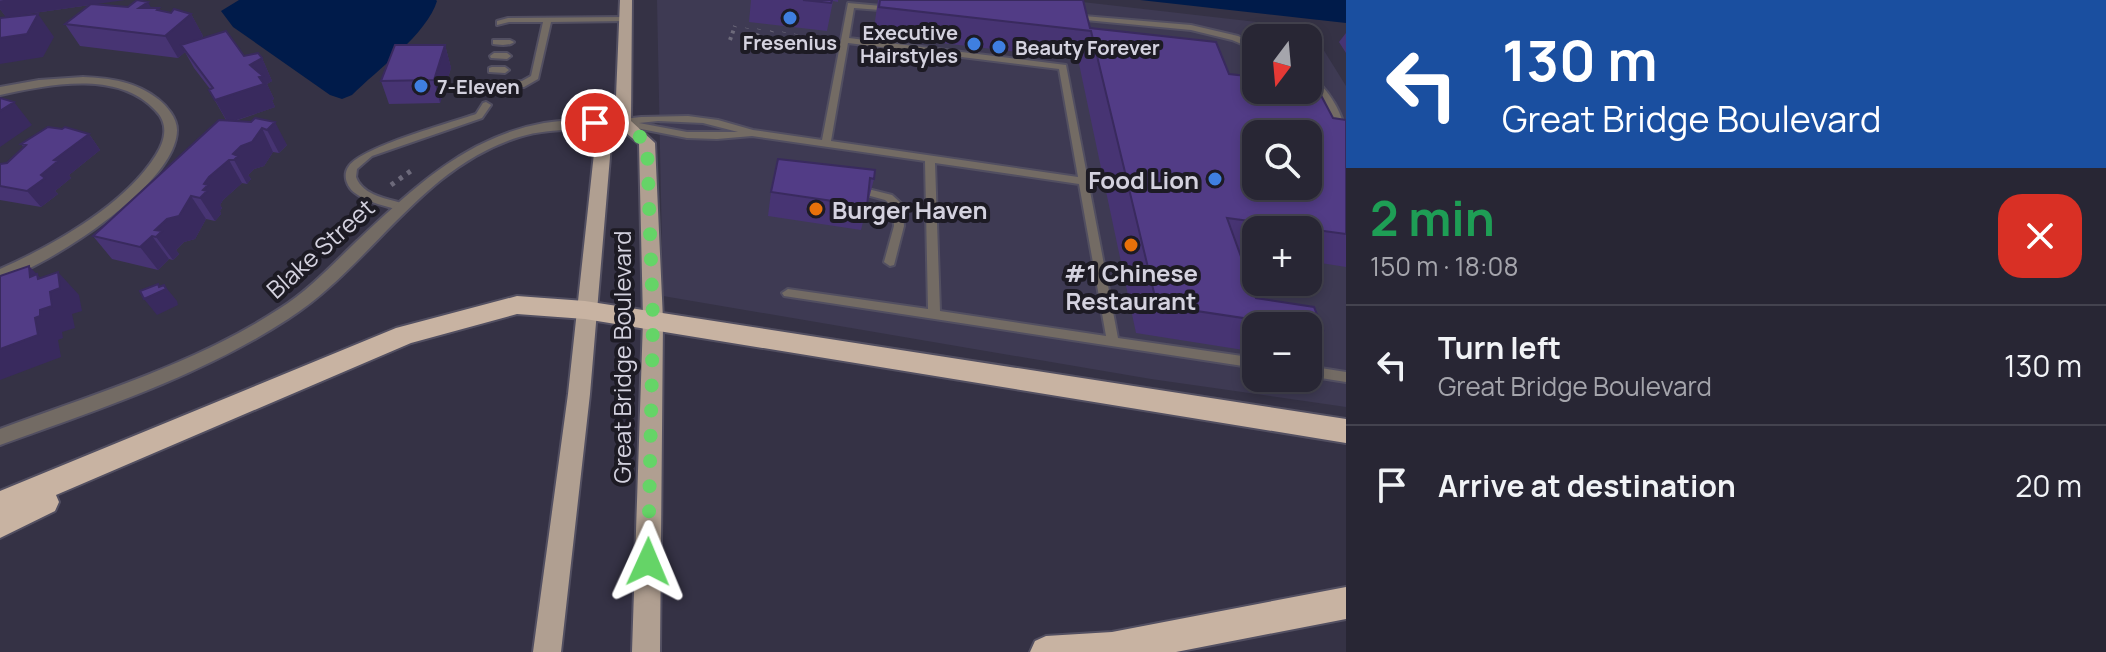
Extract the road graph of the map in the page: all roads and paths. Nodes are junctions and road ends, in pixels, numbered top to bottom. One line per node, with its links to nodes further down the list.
1 (626, 0): 4 (main road)
2 (904, 9): 15 (lane)
3 (1063, 16): 19 (lane)
4 (625, 19): 5 (lane); 33 (main road)
5 (547, 20): 6 (lane); 29 (lane)
6 (500, 23)
7 (735, 26): 14 (path)
8 (747, 28): 18 (path)
9 (759, 29): 20 (path)
10 (772, 31): 21 (path)
11 (784, 32): 22 (path)
12 (796, 34): 23 (path)
13 (810, 36): 24 (path)
14 (730, 40)
15 (844, 40): 36 (lane); 39 (lane)
16 (496, 42): 17 (lane)
17 (510, 42)
18 (743, 42)
19 (1242, 42)
20 (755, 43)
21 (767, 45)
22 (780, 46)
23 (793, 48)
24 (807, 50)
25 (494, 56): 26 (lane)
26 (507, 56)
27 (492, 70): 28 (lane)
28 (505, 70)
29 (489, 85)
30 (0, 91): 45 (street)
31 (1322, 91): 35 (lane)
32 (486, 105): 41 (lane)
33 (623, 122): 34 (lane); 34 (lane); 42 (street, Blake Street); 47 (main road, Great Bridge Boulevard); 49 (main road, Great Bridge Boulevard)
34 (752, 133): 36 (lane)
35 (1346, 136)
36 (826, 144): 37 (lane)
37 (930, 159): 39 (lane); 48 (lane)
38 (425, 163): 41 (path)
39 (1084, 181): 50 (lane)
40 (836, 187): 44 (lane)
41 (377, 199): 42 (lane); 43 (path)
42 (402, 207): 56 (street, Blake Street)
43 (331, 243)
44 (890, 262)
45 (0, 275)
46 (788, 293): 48 (lane)
47 (585, 310): 49 (highway); 54 (highway); 61 (main road, Great Bridge Boulevard)
48 (934, 315): 50 (lane)
49 (653, 320): 55 (highway); 62 (main road, Great Bridge Boulevard)
50 (1113, 342): 51 (lane)
51 (1242, 361)
52 (1322, 373): 53 (lane)
53 (1346, 377)
54 (219, 415): 57 (highway); 58 (highway)
55 (1346, 431)
56 (0, 437)
57 (0, 505)
58 (0, 524)
59 (1346, 603): 60 (highway)
60 (1126, 645): 63 (highway); 64 (highway)
61 (547, 652)
62 (646, 652)
63 (1046, 652)
64 (1094, 652)

